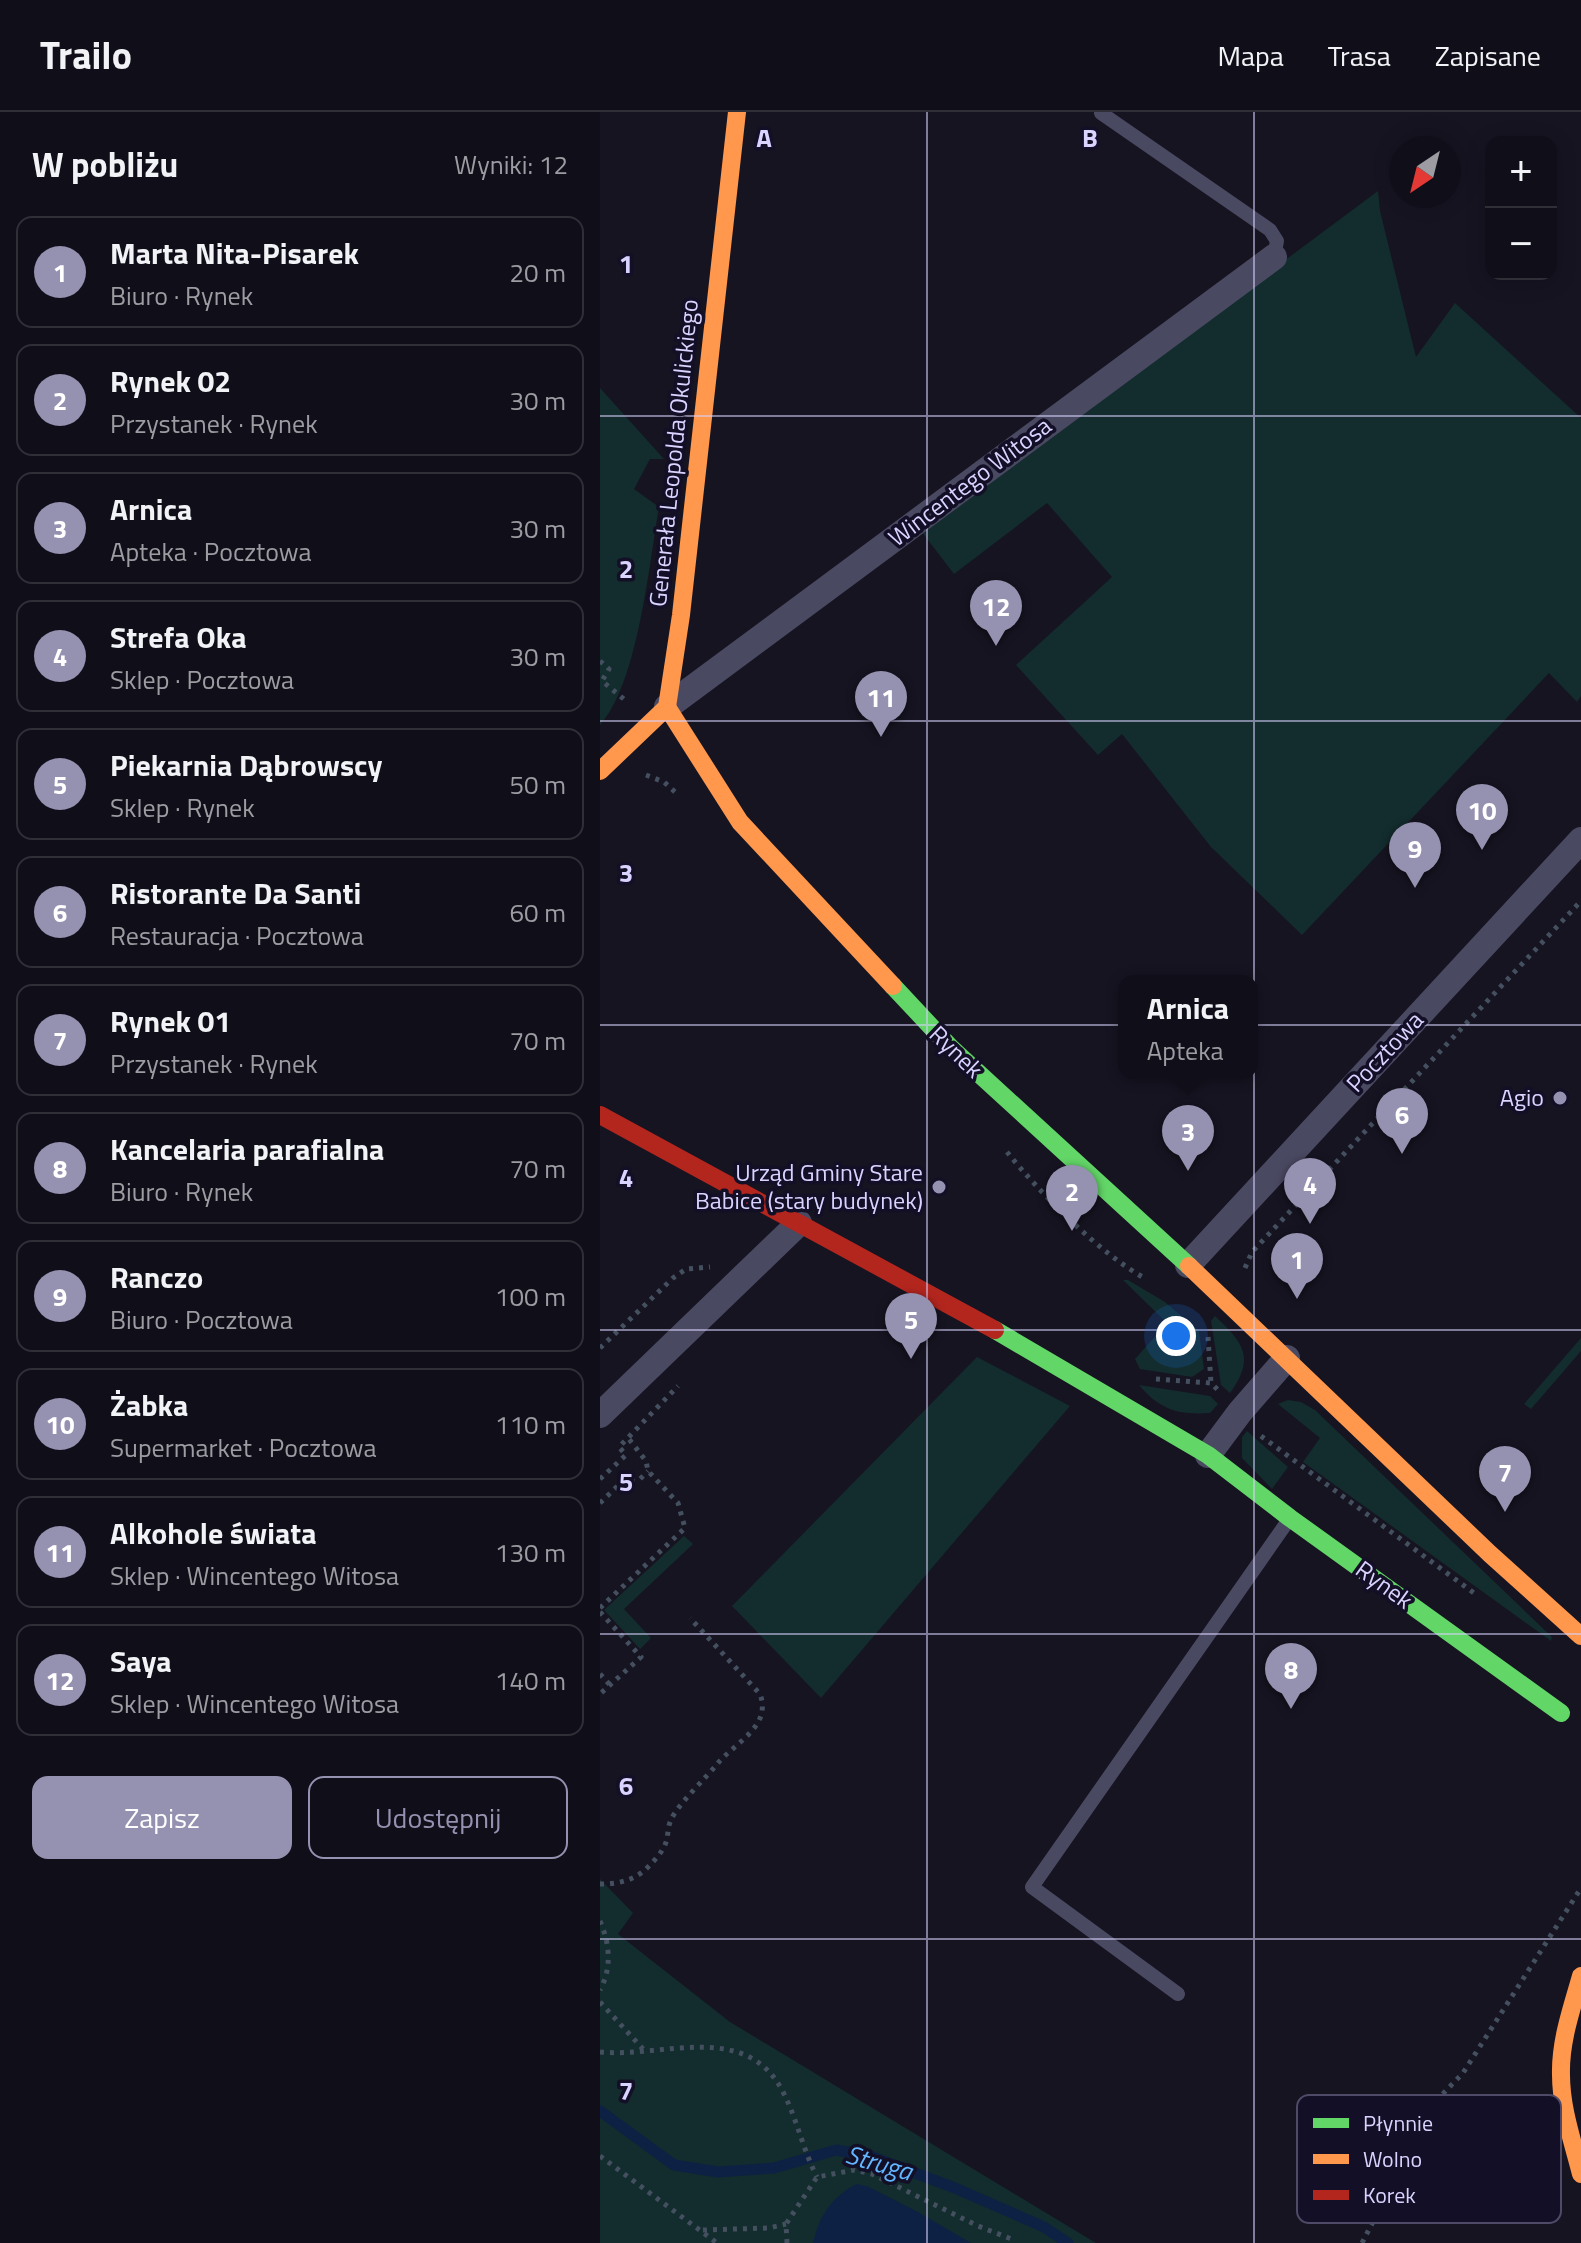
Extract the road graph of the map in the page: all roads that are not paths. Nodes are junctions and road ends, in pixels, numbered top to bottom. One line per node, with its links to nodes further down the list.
1 (737, 112): 4 (street, Generała Leopolda Okulickiego)
2 (1101, 113): 3 (lane)
3 (1274, 257): 4 (street, Wincentego Witosa)
4 (667, 707): 5 (street); 9 (street, Rynek)
5 (600, 771)
6 (1581, 840): 9 (street, Pocztowa)
7 (600, 1115): 8 (street, Rynek)
8 (799, 1223): 11 (street); 12 (street, Rynek)
9 (1188, 1265): 10 (street, Rynek)
10 (1287, 1358): 12 (street); 14 (street, Rynek)
11 (600, 1415)
12 (1208, 1455): 13 (street, Rynek)
13 (1290, 1518): 15 (street, Rynek); 17 (lane)
14 (1581, 1636)
15 (1561, 1713)
16 (1581, 1976): 18 (street)
17 (1178, 1994)
18 (1581, 2174)

